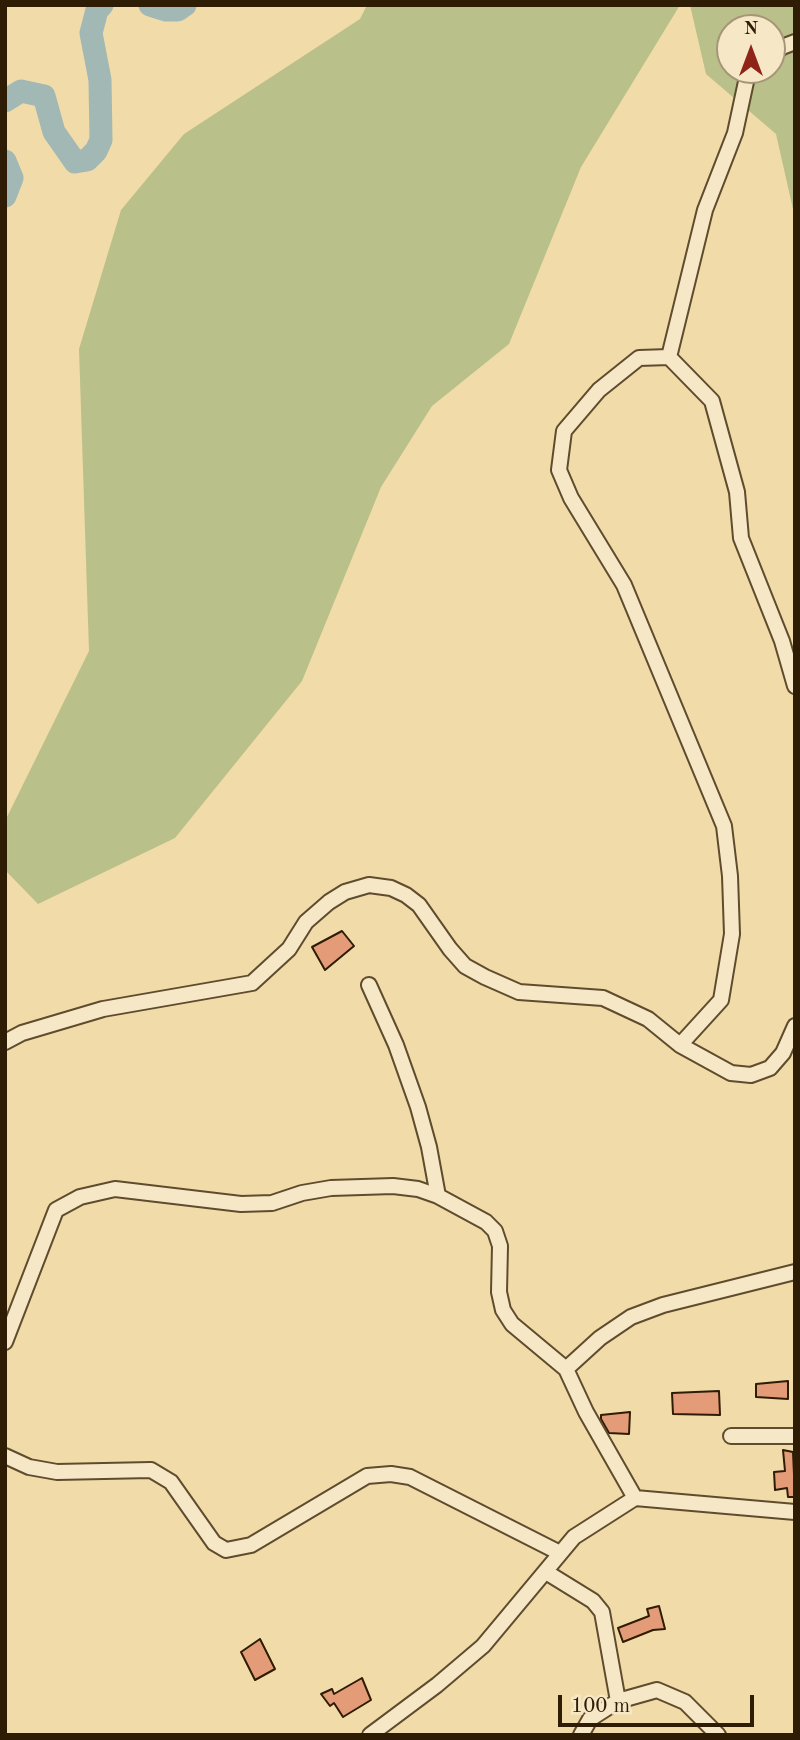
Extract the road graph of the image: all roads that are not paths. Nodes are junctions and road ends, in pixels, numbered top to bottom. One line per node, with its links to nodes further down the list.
1 (746, 84): 2 (street)
2 (669, 358): 3 (street); 8 (street)
3 (788, 639): 4 (street)
4 (795, 686)
5 (369, 985): 9 (street)
6 (795, 1026): 8 (street)
7 (5, 1042): 8 (street)
8 (680, 1045)
9 (438, 1196): 11 (street); 12 (street)
10 (795, 1272): 12 (street)
11 (5, 1342)
12 (566, 1369): 16 (street)
13 (731, 1436): 14 (street)
14 (795, 1436)
15 (5, 1456): 18 (street)
16 (635, 1498): 17 (street); 18 (street)
17 (795, 1512)
18 (560, 1553): 19 (street)
19 (546, 1572): 20 (street); 21 (street)
20 (618, 1701): 22 (street); 23 (street)
21 (370, 1735)
22 (581, 1735)
23 (718, 1735)

